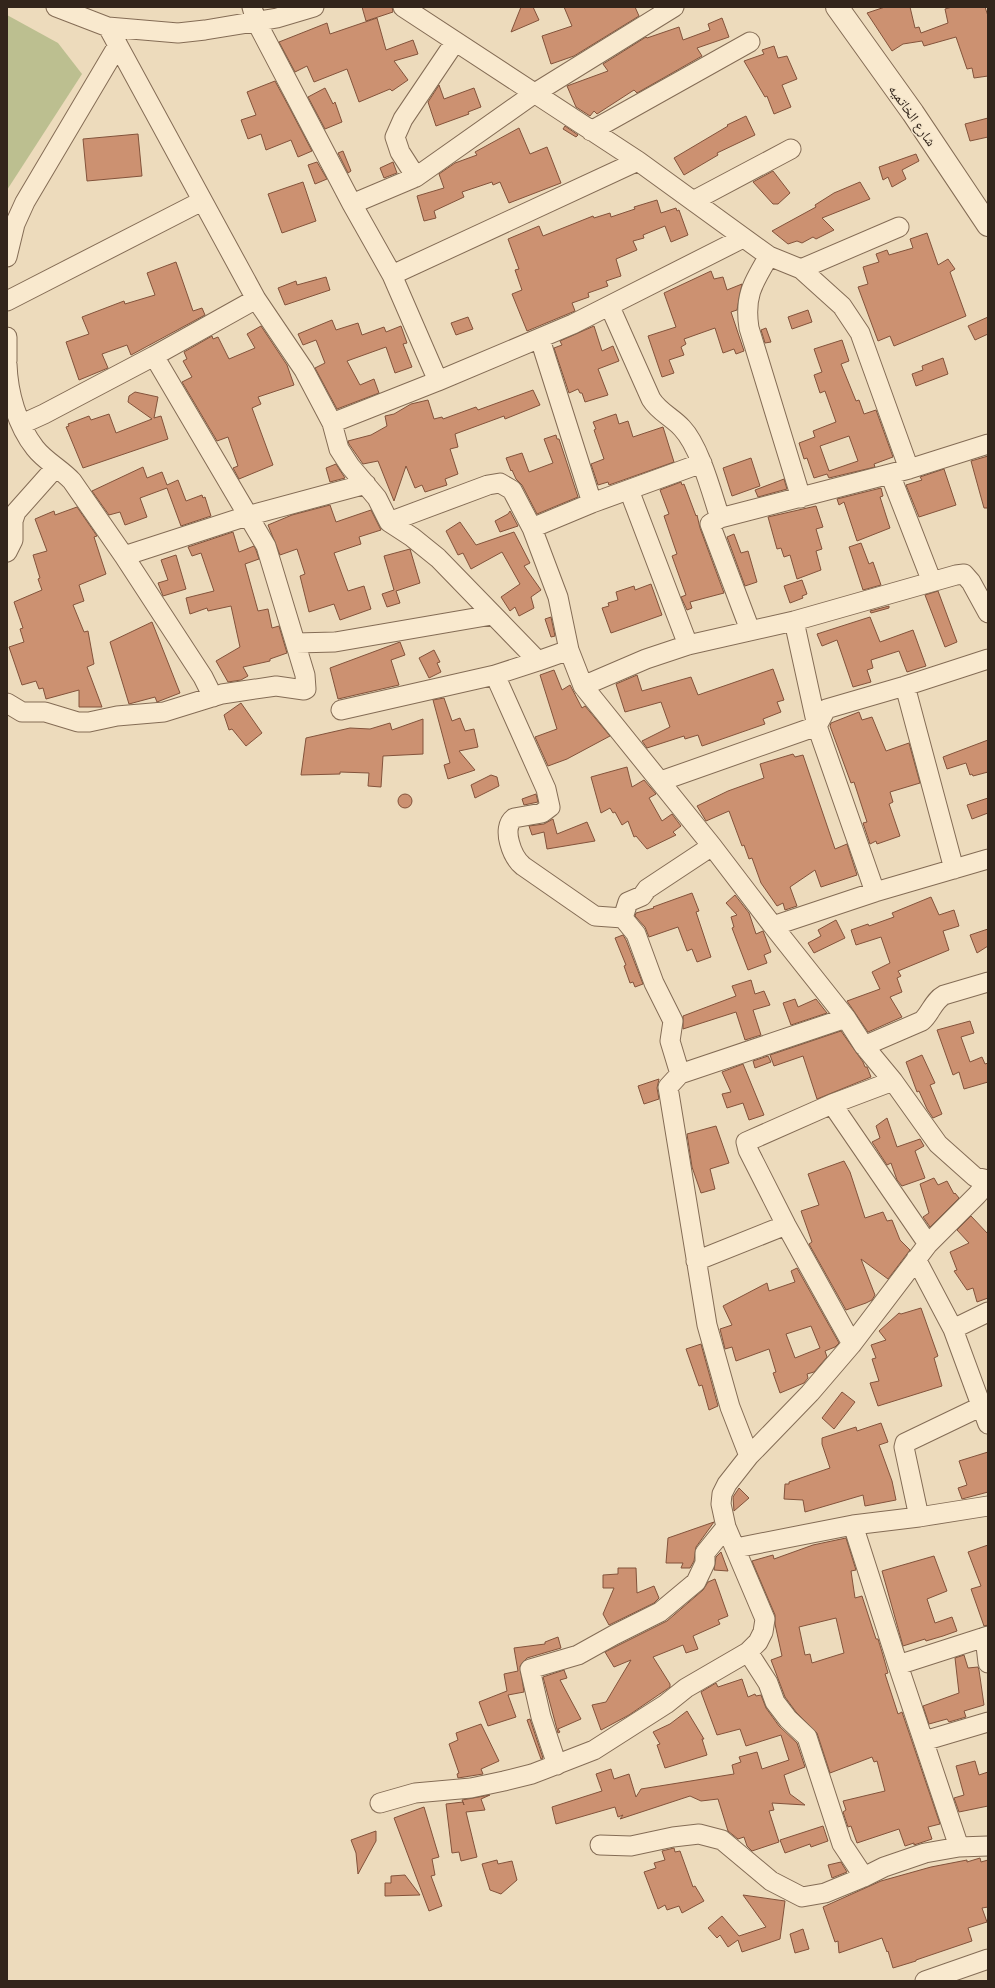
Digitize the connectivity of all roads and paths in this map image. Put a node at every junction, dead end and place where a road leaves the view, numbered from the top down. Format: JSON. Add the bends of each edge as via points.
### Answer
{"nodes":[{"id":1,"x":56,"y":7,"type":"edge"},
{"id":2,"x":314,"y":7,"type":"edge"},
{"id":3,"x":403,"y":7,"type":"edge"},
{"id":4,"x":674,"y":7,"type":"edge"},
{"id":5,"x":837,"y":7,"type":"edge"},
{"id":6,"x":254,"y":14,"type":"edge"},
{"id":7,"x":108,"y":27,"type":"junction"},
{"id":8,"x":455,"y":42,"type":"junction"},
{"id":9,"x":750,"y":42,"type":"dead end"},
{"id":10,"x":118,"y":45,"type":"junction"},
{"id":11,"x":535,"y":93,"type":"junction"},
{"id":12,"x":591,"y":130,"type":"junction"},
{"id":13,"x":791,"y":149,"type":"dead end"},
{"id":14,"x":638,"y":161,"type":"junction"},
{"id":15,"x":416,"y":177,"type":"junction"},
{"id":16,"x":202,"y":201,"type":"junction"},
{"id":17,"x":693,"y":201,"type":"junction"},
{"id":18,"x":352,"y":204,"type":"junction"},
{"id":19,"x":987,"y":221,"type":"edge"},
{"id":20,"x":899,"y":227,"type":"dead end"},
{"id":21,"x":743,"y":238,"type":"junction"},
{"id":22,"x":769,"y":256,"type":"junction"},
{"id":23,"x":7,"y":257,"type":"edge"},
{"id":24,"x":801,"y":269,"type":"junction"},
{"id":25,"x":392,"y":275,"type":"junction"},
{"id":26,"x":256,"y":299,"type":"junction"},
{"id":27,"x":7,"y":301,"type":"edge"},
{"id":28,"x":610,"y":307,"type":"junction"},
{"id":29,"x":7,"y":338,"type":"edge"},
{"id":30,"x":540,"y":339,"type":"junction"},
{"id":31,"x":154,"y":356,"type":"junction"},
{"id":32,"x":7,"y":361,"type":"edge"},
{"id":33,"x":7,"y":364,"type":"edge"},
{"id":34,"x":438,"y":381,"type":"junction"},
{"id":35,"x":332,"y":423,"type":"junction"},
{"id":36,"x":22,"y":424,"type":"junction"},
{"id":37,"x":988,"y":444,"type":"edge"},
{"id":38,"x":702,"y":463,"type":"junction"},
{"id":39,"x":56,"y":467,"type":"junction"},
{"id":40,"x":909,"y":469,"type":"junction"},
{"id":41,"x":890,"y":474,"type":"junction"},
{"id":42,"x":366,"y":484,"type":"junction"},
{"id":43,"x":629,"y":490,"type":"junction"},
{"id":44,"x":801,"y":498,"type":"junction"},
{"id":45,"x":592,"y":503,"type":"junction"},
{"id":46,"x":247,"y":516,"type":"junction"},
{"id":47,"x":720,"y":518,"type":"junction"},
{"id":48,"x":389,"y":522,"type":"junction"},
{"id":49,"x":532,"y":528,"type":"junction"},
{"id":50,"x":7,"y":552,"type":"edge"},
{"id":51,"x":124,"y":556,"type":"junction"},
{"id":52,"x":932,"y":582,"type":"junction"},
{"id":53,"x":988,"y":613,"type":"edge"},
{"id":54,"x":492,"y":615,"type":"junction"},
{"id":55,"x":794,"y":621,"type":"junction"},
{"id":56,"x":750,"y":630,"type":"junction"},
{"id":57,"x":296,"y":642,"type":"junction"},
{"id":58,"x":688,"y":645,"type":"junction"},
{"id":59,"x":569,"y":650,"type":"junction"},
{"id":60,"x":988,"y":659,"type":"edge"},
{"id":61,"x":538,"y":661,"type":"junction"},
{"id":62,"x":495,"y":675,"type":"junction"},
{"id":63,"x":583,"y":686,"type":"junction"},
{"id":64,"x":905,"y":686,"type":"junction"},
{"id":65,"x":213,"y":697,"type":"junction"},
{"id":66,"x":7,"y":702,"type":"edge"},
{"id":67,"x":341,"y":710,"type":"dead end"},
{"id":68,"x":817,"y":726,"type":"junction"},
{"id":69,"x":661,"y":781,"type":"junction"},
{"id":70,"x":712,"y":846,"type":"junction"},
{"id":71,"x":988,"y":859,"type":"edge"},
{"id":72,"x":954,"y":869,"type":"junction"},
{"id":73,"x":875,"y":892,"type":"junction"},
{"id":74,"x":623,"y":918,"type":"junction"},
{"id":75,"x":773,"y":926,"type":"junction"},
{"id":76,"x":988,"y":982,"type":"edge"},
{"id":77,"x":846,"y":1018,"type":"junction"},
{"id":78,"x":864,"y":1046,"type":"junction"},
{"id":79,"x":680,"y":1074,"type":"junction"},
{"id":80,"x":893,"y":1082,"type":"junction"},
{"id":81,"x":832,"y":1104,"type":"junction"},
{"id":82,"x":985,"y":1177,"type":"edge"},
{"id":83,"x":786,"y":1225,"type":"junction"},
{"id":84,"x":928,"y":1244,"type":"junction"},
{"id":85,"x":916,"y":1259,"type":"junction"},
{"id":86,"x":696,"y":1261,"type":"junction"},
{"id":87,"x":988,"y":1312,"type":"edge"},
{"id":88,"x":953,"y":1329,"type":"junction"},
{"id":89,"x":852,"y":1344,"type":"junction"},
{"id":90,"x":984,"y":1415,"type":"edge"},
{"id":91,"x":749,"y":1456,"type":"junction"},
{"id":92,"x":988,"y":1506,"type":"edge"},
{"id":93,"x":919,"y":1517,"type":"junction"},
{"id":94,"x":853,"y":1525,"type":"junction"},
{"id":95,"x":726,"y":1527,"type":"junction"},
{"id":96,"x":736,"y":1548,"type":"junction"},
{"id":97,"x":986,"y":1637,"type":"edge"},
{"id":98,"x":748,"y":1652,"type":"junction"},
{"id":99,"x":988,"y":1663,"type":"edge"},
{"id":100,"x":898,"y":1665,"type":"junction"},
{"id":101,"x":988,"y":1722,"type":"edge"},
{"id":102,"x":924,"y":1741,"type":"junction"},
{"id":103,"x":557,"y":1765,"type":"junction"},
{"id":104,"x":380,"y":1803,"type":"dead end"},
{"id":105,"x":600,"y":1845,"type":"dead end"},
{"id":106,"x":988,"y":1846,"type":"edge"},
{"id":107,"x":959,"y":1847,"type":"junction"},
{"id":108,"x":864,"y":1877,"type":"junction"},
{"id":109,"x":988,"y":1959,"type":"edge"},
{"id":110,"x":924,"y":1981,"type":"edge"}],
"edges":[{"from":1,"to":7,"type":"street"},
{"from":2,"to":6,"type":"street","via":[[277,18]]},
{"from":3,"to":8,"type":"street"},
{"from":4,"to":11,"type":"street"},
{"from":5,"to":19,"type":"street","name":"شارع الخاتميه"},
{"from":6,"to":7,"type":"street","via":[[205,30],[178,33]]},
{"from":6,"to":18,"type":"street"},
{"from":7,"to":10,"type":"street"},
{"from":8,"to":11,"type":"street"},
{"from":8,"to":15,"type":"street","via":[[403,119],[394,137]]},
{"from":9,"to":12,"type":"street"},
{"from":10,"to":16,"type":"street"},
{"from":10,"to":23,"type":"street","via":[[25,202],[15,224]]},
{"from":11,"to":12,"type":"street"},
{"from":11,"to":15,"type":"street"},
{"from":12,"to":14,"type":"street"},
{"from":13,"to":17,"type":"street"},
{"from":14,"to":17,"type":"street"},
{"from":14,"to":25,"type":"street"},
{"from":15,"to":18,"type":"street"},
{"from":16,"to":26,"type":"street"},
{"from":16,"to":27,"type":"street"},
{"from":17,"to":21,"type":"street"},
{"from":18,"to":25,"type":"street"},
{"from":20,"to":24,"type":"street"},
{"from":21,"to":22,"type":"street"},
{"from":21,"to":28,"type":"street"},
{"from":22,"to":24,"type":"street"},
{"from":22,"to":44,"type":"street","via":[[752,284],[748,297],[749,328]]},
{"from":24,"to":40,"type":"street","via":[[842,306],[860,333]]},
{"from":25,"to":34,"type":"street"},
{"from":26,"to":31,"type":"street"},
{"from":26,"to":35,"type":"street","via":[[304,370]]},
{"from":28,"to":30,"type":"street"},
{"from":28,"to":38,"type":"street","via":[[651,399],[657,409],[682,428]]},
{"from":29,"to":32,"type":"street"},
{"from":30,"to":34,"type":"street"},
{"from":30,"to":45,"type":"street"},
{"from":31,"to":36,"type":"street"},
{"from":31,"to":46,"type":"street"},
{"from":33,"to":36,"type":"street","via":[[11,397]]},
{"from":34,"to":35,"type":"street"},
{"from":35,"to":42,"type":"street","via":[[340,449],[350,466]]},
{"from":36,"to":39,"type":"street","via":[[35,448]]},
{"from":37,"to":40,"type":"street"},
{"from":38,"to":43,"type":"street"},
{"from":38,"to":47,"type":"street"},
{"from":39,"to":50,"type":"street","via":[[16,512],[13,521],[13,540]]},
{"from":39,"to":51,"type":"street","via":[[72,481]]},
{"from":40,"to":41,"type":"street"},
{"from":41,"to":44,"type":"street"},
{"from":41,"to":52,"type":"street"},
{"from":42,"to":46,"type":"street"},
{"from":42,"to":48,"type":"street"},
{"from":43,"to":45,"type":"street"},
{"from":43,"to":58,"type":"street"},
{"from":44,"to":47,"type":"street"},
{"from":45,"to":49,"type":"street"},
{"from":46,"to":51,"type":"street"},
{"from":46,"to":57,"type":"street","via":[[266,546]]},
{"from":47,"to":56,"type":"street","via":[[710,524]]},
{"from":48,"to":49,"type":"street","via":[[488,485],[500,483],[512,490]]},
{"from":48,"to":54,"type":"street","via":[[412,536],[438,558]]},
{"from":49,"to":59,"type":"street","via":[[558,597]]},
{"from":51,"to":65,"type":"street","via":[[203,677]]},
{"from":52,"to":53,"type":"street","via":[[964,574]]},
{"from":52,"to":55,"type":"street"},
{"from":54,"to":57,"type":"street","via":[[335,642]]},
{"from":54,"to":61,"type":"street"},
{"from":55,"to":56,"type":"street"},
{"from":55,"to":68,"type":"street"},
{"from":56,"to":58,"type":"street"},
{"from":57,"to":65,"type":"street","via":[[305,675],[305,690],[276,686]]},
{"from":58,"to":63,"type":"street","via":[[646,659]]},
{"from":59,"to":61,"type":"street"},
{"from":59,"to":63,"type":"street"},
{"from":60,"to":64,"type":"street"},
{"from":61,"to":62,"type":"street"},
{"from":62,"to":67,"type":"street"},
{"from":62,"to":74,"type":"street","via":[[546,789],[550,807],[542,814],[511,820],[508,832],[516,859],[588,913],[603,918]]},
{"from":63,"to":69,"type":"street"},
{"from":64,"to":68,"type":"street","via":[[826,708]]},
{"from":64,"to":72,"type":"street"},
{"from":65,"to":66,"type":"street","via":[[164,712],[117,716],[89,722],[78,722],[45,712],[22,712]]},
{"from":68,"to":69,"type":"street"},
{"from":68,"to":73,"type":"street"},
{"from":69,"to":70,"type":"street"},
{"from":70,"to":74,"type":"street","via":[[642,896],[628,902]]},
{"from":70,"to":75,"type":"street"},
{"from":71,"to":72,"type":"street"},
{"from":72,"to":73,"type":"street"},
{"from":73,"to":75,"type":"street"},
{"from":74,"to":79,"type":"street","via":[[636,934],[654,982],[673,1021],[670,1041]]},
{"from":75,"to":77,"type":"street"},
{"from":76,"to":78,"type":"street","via":[[944,995],[922,1021]]},
{"from":77,"to":78,"type":"street"},
{"from":77,"to":79,"type":"street"},
{"from":78,"to":80,"type":"street"},
{"from":79,"to":86,"type":"street","via":[[668,1087]]},
{"from":80,"to":81,"type":"street"},
{"from":80,"to":82,"type":"street","via":[[938,1144]]},
{"from":81,"to":83,"type":"street","via":[[746,1142]]},
{"from":81,"to":84,"type":"street"},
{"from":82,"to":84,"type":"street","via":[[977,1195]]},
{"from":83,"to":86,"type":"street"},
{"from":83,"to":89,"type":"street"},
{"from":84,"to":85,"type":"street"},
{"from":85,"to":88,"type":"street"},
{"from":85,"to":89,"type":"street"},
{"from":86,"to":91,"type":"street","via":[[714,1351],[730,1407]]},
{"from":87,"to":88,"type":"street"},
{"from":88,"to":90,"type":"street"},
{"from":89,"to":91,"type":"street"},
{"from":90,"to":93,"type":"street","via":[[906,1443],[904,1447]]},
{"from":91,"to":95,"type":"street","via":[[733,1475],[722,1494],[721,1504]]},
{"from":92,"to":93,"type":"street"},
{"from":93,"to":94,"type":"street"},
{"from":94,"to":96,"type":"street"},
{"from":94,"to":100,"type":"street"},
{"from":95,"to":96,"type":"street"},
{"from":95,"to":103,"type":"street","via":[[705,1553],[705,1563],[696,1582],[660,1612],[578,1655],[530,1670],[541,1717]]},
{"from":96,"to":98,"type":"street","via":[[765,1619],[760,1637]]},
{"from":97,"to":99,"type":"street"},
{"from":97,"to":100,"type":"street"},
{"from":98,"to":103,"type":"street","via":[[686,1688],[666,1704],[594,1750]]},
{"from":98,"to":108,"type":"street","via":[[768,1683],[775,1702],[807,1737],[842,1844]]},
{"from":100,"to":102,"type":"street"},
{"from":101,"to":102,"type":"street"},
{"from":102,"to":107,"type":"street"},
{"from":103,"to":104,"type":"street","via":[[504,1781],[471,1788],[415,1793]]},
{"from":105,"to":108,"type":"street","via":[[631,1846],[673,1836],[699,1834],[722,1840],[771,1880],[802,1897],[825,1893]]},
{"from":106,"to":107,"type":"street"},
{"from":107,"to":108,"type":"street","via":[[925,1853]]},
{"from":109,"to":110,"type":"street"}]}
